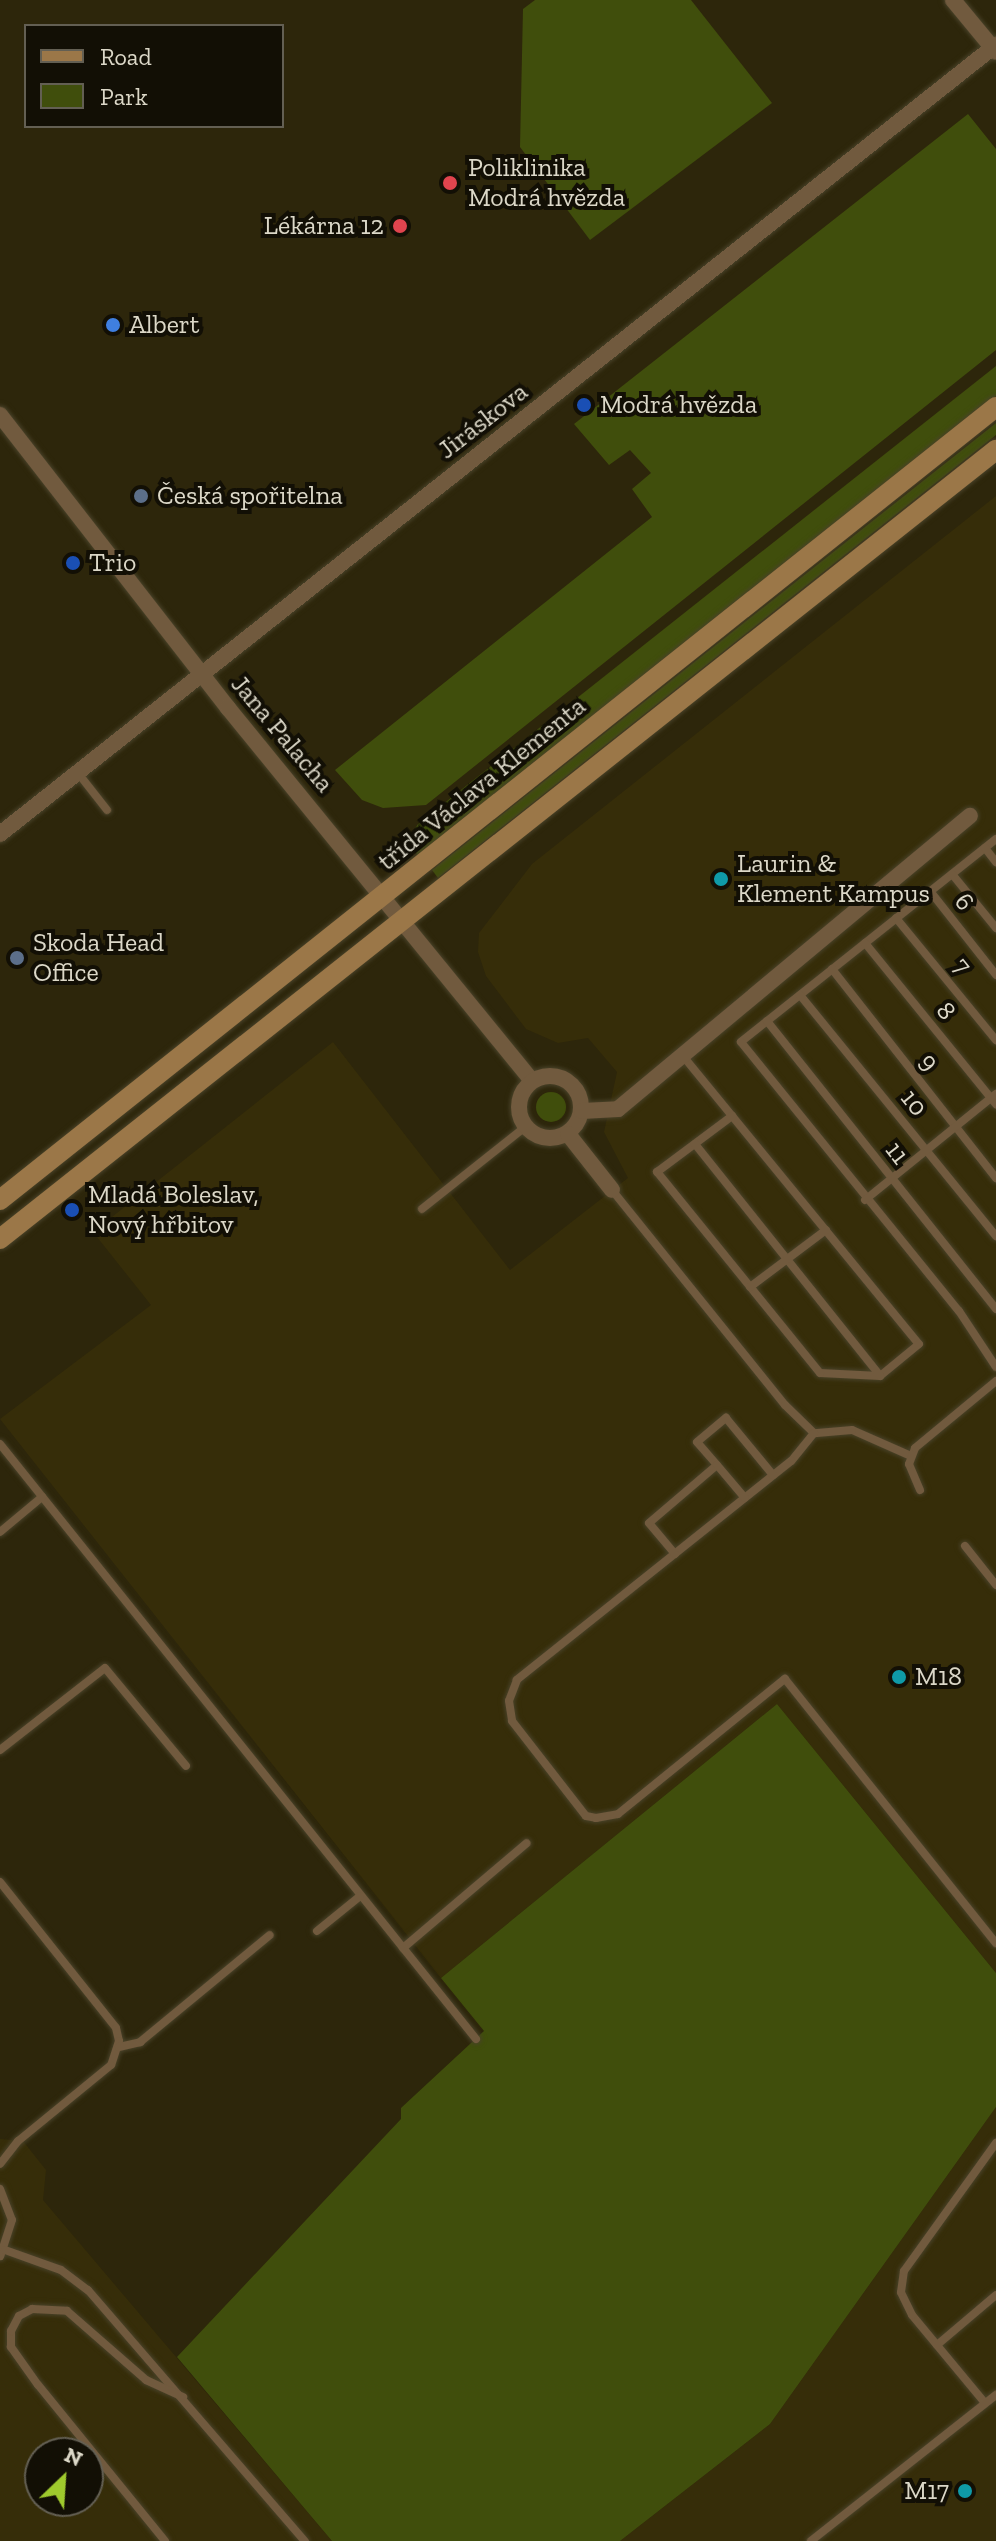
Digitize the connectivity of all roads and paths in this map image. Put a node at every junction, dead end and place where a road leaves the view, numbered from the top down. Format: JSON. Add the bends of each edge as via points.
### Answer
{"nodes":[{"id":1,"x":953,"y":0,"type":"edge"},
{"id":2,"x":995,"y":48,"type":"edge"},
{"id":3,"x":996,"y":407,"type":"edge"},
{"id":4,"x":0,"y":415,"type":"edge"},
{"id":5,"x":996,"y":450,"type":"edge"},
{"id":6,"x":201,"y":674,"type":"junction"},
{"id":7,"x":78,"y":772,"type":"junction"},
{"id":8,"x":107,"y":810,"type":"dead end"},
{"id":9,"x":970,"y":816,"type":"dead end"},
{"id":10,"x":0,"y":834,"type":"edge"},
{"id":11,"x":996,"y":839,"type":"edge"},
{"id":12,"x":985,"y":848,"type":"junction"},
{"id":13,"x":996,"y":862,"type":"edge"},
{"id":14,"x":952,"y":874,"type":"junction"},
{"id":15,"x":930,"y":891,"type":"junction"},
{"id":16,"x":384,"y":896,"type":"junction"},
{"id":17,"x":896,"y":918,"type":"junction"},
{"id":18,"x":404,"y":920,"type":"junction"},
{"id":19,"x":996,"y":928,"type":"edge"},
{"id":20,"x":865,"y":943,"type":"junction"},
{"id":21,"x":832,"y":969,"type":"junction"},
{"id":22,"x":996,"y":975,"type":"edge"},
{"id":23,"x":800,"y":995,"type":"junction"},
{"id":24,"x":767,"y":1021,"type":"junction"},
{"id":25,"x":996,"y":1040,"type":"edge"},
{"id":26,"x":683,"y":1056,"type":"junction"},
{"id":27,"x":532,"y":1081,"type":"junction"},
{"id":28,"x":994,"y":1098,"type":"edge"},
{"id":29,"x":582,"y":1111,"type":"junction"},
{"id":30,"x":732,"y":1116,"type":"junction"},
{"id":31,"x":525,"y":1127,"type":"junction"},
{"id":32,"x":955,"y":1127,"type":"junction"},
{"id":33,"x":568,"y":1134,"type":"junction"},
{"id":34,"x":695,"y":1144,"type":"junction"},
{"id":35,"x":927,"y":1150,"type":"junction"},
{"id":36,"x":996,"y":1178,"type":"edge"},
{"id":37,"x":891,"y":1179,"type":"junction"},
{"id":38,"x":612,"y":1190,"type":"joint"},
{"id":39,"x":0,"y":1200,"type":"edge"},
{"id":40,"x":865,"y":1200,"type":"junction"},
{"id":41,"x":422,"y":1209,"type":"dead end"},
{"id":42,"x":826,"y":1230,"type":"junction"},
{"id":43,"x":996,"y":1236,"type":"edge"},
{"id":44,"x":0,"y":1239,"type":"edge"},
{"id":45,"x":788,"y":1257,"type":"junction"},
{"id":46,"x":750,"y":1287,"type":"junction"},
{"id":47,"x":996,"y":1309,"type":"edge"},
{"id":48,"x":996,"y":1367,"type":"edge"},
{"id":49,"x":880,"y":1376,"type":"junction"},
{"id":50,"x":996,"y":1381,"type":"edge"},
{"id":51,"x":814,"y":1433,"type":"junction"},
{"id":52,"x":0,"y":1444,"type":"edge"},
{"id":53,"x":911,"y":1456,"type":"junction"},
{"id":54,"x":717,"y":1465,"type":"junction"},
{"id":55,"x":773,"y":1475,"type":"junction"},
{"id":56,"x":920,"y":1490,"type":"dead end"},
{"id":57,"x":42,"y":1497,"type":"junction"},
{"id":58,"x":745,"y":1498,"type":"junction"},
{"id":59,"x":0,"y":1532,"type":"edge"},
{"id":60,"x":965,"y":1546,"type":"dead end"},
{"id":61,"x":675,"y":1554,"type":"junction"},
{"id":62,"x":996,"y":1585,"type":"edge"},
{"id":63,"x":0,"y":1750,"type":"edge"},
{"id":64,"x":186,"y":1766,"type":"dead end"},
{"id":65,"x":527,"y":1843,"type":"dead end"},
{"id":66,"x":0,"y":1882,"type":"edge"},
{"id":67,"x":360,"y":1896,"type":"junction"},
{"id":68,"x":317,"y":1931,"type":"dead end"},
{"id":69,"x":270,"y":1935,"type":"dead end"},
{"id":70,"x":996,"y":1943,"type":"edge"},
{"id":71,"x":403,"y":1948,"type":"junction"},
{"id":72,"x":476,"y":2039,"type":"dead end"},
{"id":73,"x":119,"y":2047,"type":"junction"},
{"id":74,"x":996,"y":2143,"type":"edge"},
{"id":75,"x":0,"y":2164,"type":"edge"},
{"id":76,"x":0,"y":2189,"type":"edge"},
{"id":77,"x":2,"y":2253,"type":"edge"},
{"id":78,"x":996,"y":2295,"type":"edge"},
{"id":79,"x":937,"y":2345,"type":"junction"},
{"id":80,"x":996,"y":2395,"type":"edge"},
{"id":81,"x":183,"y":2397,"type":"junction"},
{"id":82,"x":985,"y":2403,"type":"junction"},
{"id":83,"x":165,"y":2541,"type":"edge"},
{"id":84,"x":305,"y":2541,"type":"edge"},
{"id":85,"x":811,"y":2541,"type":"edge"}],
"edges":[{"from":1,"to":2,"type":"street"},
{"from":2,"to":6,"type":"street","name":"Jiráskova"},
{"from":3,"to":16,"type":"street","name":"třída Václava Klementa"},
{"from":4,"to":6,"type":"street","name":"Jana Palacha"},
{"from":5,"to":18,"type":"street"},
{"from":6,"to":7,"type":"street","name":"Jiráskova"},
{"from":6,"to":16,"type":"street","name":"Jana Palacha"},
{"from":7,"to":8,"type":"lane"},
{"from":7,"to":10,"type":"street","name":"Jiráskova"},
{"from":9,"to":26,"type":"street"},
{"from":11,"to":12,"type":"lane"},
{"from":12,"to":13,"type":"lane"},
{"from":12,"to":14,"type":"lane"},
{"from":14,"to":15,"type":"lane"},
{"from":14,"to":19,"type":"lane"},
{"from":15,"to":17,"type":"lane"},
{"from":15,"to":22,"type":"lane","name":"6"},
{"from":16,"to":18,"type":"street","name":"Jana Palacha"},
{"from":16,"to":39,"type":"street","name":"třída Václava Klementa"},
{"from":17,"to":20,"type":"lane"},
{"from":17,"to":25,"type":"lane","name":"7"},
{"from":18,"to":27,"type":"street","name":"Jana Palacha"},
{"from":18,"to":44,"type":"street"},
{"from":20,"to":21,"type":"lane"},
{"from":20,"to":28,"type":"lane","name":"8"},
{"from":21,"to":23,"type":"lane"},
{"from":21,"to":32,"type":"lane","name":"9"},
{"from":23,"to":24,"type":"lane"},
{"from":23,"to":35,"type":"lane","name":"10"},
{"from":24,"to":37,"type":"lane","name":"11"},
{"from":24,"to":40,"type":"lane","via":[[741,1042]]},
{"from":26,"to":29,"type":"street","via":[[618,1109]]},
{"from":26,"to":30,"type":"lane"},
{"from":27,"to":29,"type":"street","via":[[551,1076],[570,1083]]},
{"from":27,"to":31,"type":"street","via":[[518,1106]]},
{"from":28,"to":32,"type":"lane"},
{"from":29,"to":33,"type":"street"},
{"from":30,"to":34,"type":"lane"},
{"from":30,"to":42,"type":"lane"},
{"from":31,"to":33,"type":"street","via":[[549,1139]]},
{"from":31,"to":41,"type":"lane"},
{"from":32,"to":35,"type":"lane"},
{"from":32,"to":36,"type":"lane","name":"9"},
{"from":33,"to":38,"type":"street"},
{"from":34,"to":45,"type":"lane"},
{"from":34,"to":46,"type":"lane","via":[[657,1172]]},
{"from":35,"to":37,"type":"lane"},
{"from":35,"to":43,"type":"lane","name":"10"},
{"from":37,"to":40,"type":"lane"},
{"from":37,"to":47,"type":"lane","name":"11"},
{"from":38,"to":51,"type":"lane","via":[[785,1405]]},
{"from":40,"to":48,"type":"lane","via":[[959,1311]]},
{"from":42,"to":45,"type":"lane"},
{"from":42,"to":49,"type":"lane","via":[[919,1344]]},
{"from":45,"to":46,"type":"lane"},
{"from":45,"to":49,"type":"lane"},
{"from":46,"to":49,"type":"lane","via":[[820,1373]]},
{"from":50,"to":53,"type":"lane"},
{"from":51,"to":53,"type":"lane","via":[[852,1430]]},
{"from":51,"to":55,"type":"lane"},
{"from":52,"to":57,"type":"lane"},
{"from":53,"to":56,"type":"lane"},
{"from":54,"to":55,"type":"lane","via":[[697,1442],[726,1418]]},
{"from":54,"to":58,"type":"lane"},
{"from":54,"to":61,"type":"lane","via":[[649,1523]]},
{"from":55,"to":58,"type":"lane"},
{"from":57,"to":59,"type":"lane"},
{"from":57,"to":67,"type":"lane"},
{"from":58,"to":61,"type":"lane"},
{"from":60,"to":62,"type":"lane"},
{"from":61,"to":70,"type":"lane","via":[[517,1680],[509,1701],[512,1721],[586,1816],[618,1814],[785,1679]]},
{"from":63,"to":64,"type":"lane","via":[[105,1668]]},
{"from":65,"to":71,"type":"lane"},
{"from":66,"to":73,"type":"lane","via":[[116,2028]]},
{"from":67,"to":68,"type":"lane"},
{"from":67,"to":71,"type":"lane"},
{"from":69,"to":73,"type":"lane","via":[[140,2042]]},
{"from":71,"to":72,"type":"lane"},
{"from":73,"to":75,"type":"lane","via":[[111,2065],[18,2141]]},
{"from":74,"to":79,"type":"lane","via":[[904,2271],[901,2292]]},
{"from":76,"to":77,"type":"lane","via":[[12,2220]]},
{"from":77,"to":81,"type":"lane","via":[[61,2270],[88,2290]]},
{"from":78,"to":79,"type":"lane"},
{"from":79,"to":82,"type":"lane"},
{"from":80,"to":82,"type":"lane"},
{"from":81,"to":83,"type":"lane","via":[[146,2380],[67,2311],[32,2309],[19,2316],[11,2331],[11,2347],[38,2385]]},
{"from":81,"to":84,"type":"lane"},
{"from":82,"to":85,"type":"lane"}]}
